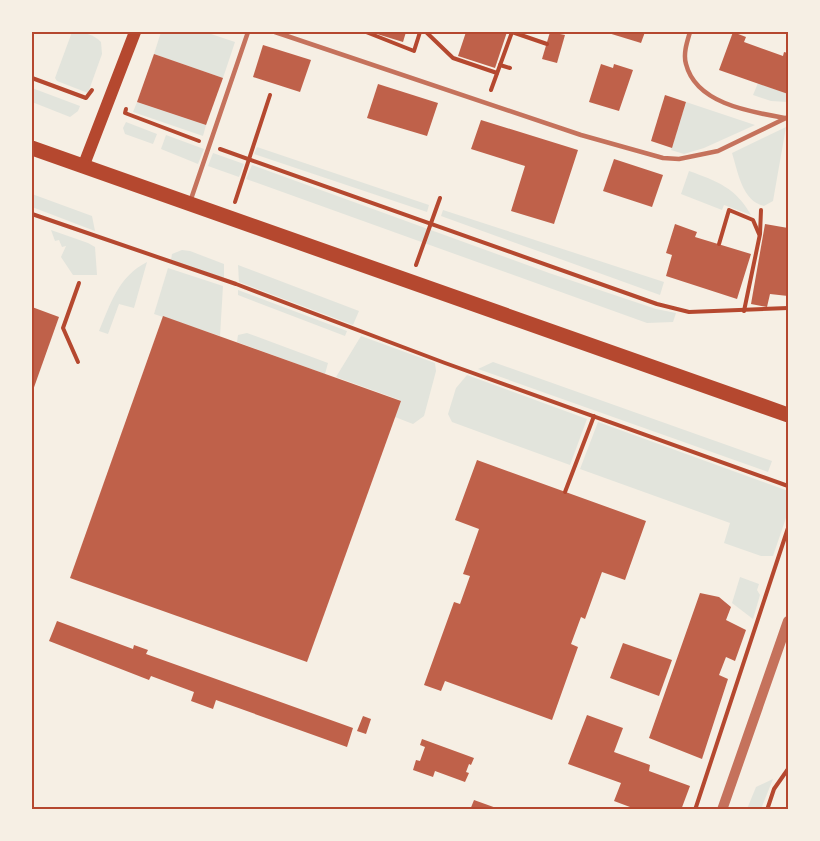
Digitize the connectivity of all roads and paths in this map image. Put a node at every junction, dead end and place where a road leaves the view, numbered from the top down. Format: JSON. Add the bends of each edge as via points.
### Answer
{"nodes":[{"id":1,"x":135,"y":32,"type":"edge"},
{"id":2,"x":248,"y":32,"type":"edge"},
{"id":3,"x":275,"y":32,"type":"edge"},
{"id":4,"x":366,"y":32,"type":"edge"},
{"id":5,"x":420,"y":32,"type":"edge"},
{"id":6,"x":426,"y":32,"type":"edge"},
{"id":7,"x":512,"y":32,"type":"edge"},
{"id":8,"x":690,"y":32,"type":"edge"},
{"id":9,"x":547,"y":44,"type":"dead end"},
{"id":10,"x":500,"y":65,"type":"junction"},
{"id":11,"x":510,"y":68,"type":"dead end"},
{"id":12,"x":497,"y":73,"type":"junction"},
{"id":13,"x":32,"y":78,"type":"edge"},
{"id":14,"x":270,"y":95,"type":"dead end"},
{"id":15,"x":86,"y":98,"type":"dead end"},
{"id":16,"x":487,"y":103,"type":"junction"},
{"id":17,"x":125,"y":113,"type":"dead end"},
{"id":18,"x":787,"y":118,"type":"edge"},
{"id":19,"x":210,"y":145,"type":"junction"},
{"id":20,"x":32,"y":148,"type":"edge"},
{"id":21,"x":249,"y":160,"type":"junction"},
{"id":22,"x":83,"y":167,"type":"junction"},
{"id":23,"x":440,"y":198,"type":"dead end"},
{"id":24,"x":190,"y":204,"type":"junction"},
{"id":25,"x":761,"y":210,"type":"dead end"},
{"id":26,"x":32,"y":214,"type":"edge"},
{"id":27,"x":230,"y":218,"type":"junction"},
{"id":28,"x":431,"y":224,"type":"junction"},
{"id":29,"x":760,"y":234,"type":"junction"},
{"id":30,"x":718,"y":244,"type":"dead end"},
{"id":31,"x":410,"y":282,"type":"junction"},
{"id":32,"x":79,"y":283,"type":"dead end"},
{"id":33,"x":789,"y":308,"type":"edge"},
{"id":34,"x":744,"y":310,"type":"junction"},
{"id":35,"x":78,"y":362,"type":"dead end"},
{"id":36,"x":789,"y":415,"type":"edge"},
{"id":37,"x":594,"y":416,"type":"junction"},
{"id":38,"x":789,"y":486,"type":"edge"},
{"id":39,"x":565,"y":492,"type":"dead end"},
{"id":40,"x":789,"y":528,"type":"edge"},
{"id":41,"x":789,"y":621,"type":"edge"},
{"id":42,"x":789,"y":769,"type":"edge"},
{"id":43,"x":695,"y":810,"type":"edge"},
{"id":44,"x":722,"y":810,"type":"edge"},
{"id":45,"x":767,"y":810,"type":"edge"}],
"edges":[{"from":1,"to":22,"type":"main road"},
{"from":2,"to":19,"type":"lane"},
{"from":3,"to":16,"type":"lane"},
{"from":4,"to":5,"type":"path","via":[[414,51]]},
{"from":6,"to":12,"type":"path","via":[[453,57]]},
{"from":7,"to":9,"type":"path"},
{"from":7,"to":10,"type":"path"},
{"from":8,"to":18,"type":"lane","via":[[685,62],[697,84],[738,108]]},
{"from":10,"to":11,"type":"path"},
{"from":10,"to":12,"type":"path"},
{"from":12,"to":16,"type":"path"},
{"from":13,"to":15,"type":"path"},
{"from":14,"to":21,"type":"path"},
{"from":16,"to":18,"type":"lane","via":[[651,156],[671,158],[718,151]]},
{"from":17,"to":19,"type":"path"},
{"from":19,"to":21,"type":"path"},
{"from":19,"to":24,"type":"lane"},
{"from":20,"to":22,"type":"main road"},
{"from":21,"to":27,"type":"path"},
{"from":21,"to":28,"type":"path"},
{"from":22,"to":24,"type":"main road"},
{"from":23,"to":28,"type":"path"},
{"from":24,"to":27,"type":"main road"},
{"from":25,"to":29,"type":"path"},
{"from":26,"to":37,"type":"path","via":[[236,284]]},
{"from":27,"to":31,"type":"main road"},
{"from":28,"to":31,"type":"path"},
{"from":28,"to":34,"type":"path","via":[[657,304],[689,312]]},
{"from":29,"to":30,"type":"path","via":[[753,220],[729,210]]},
{"from":29,"to":34,"type":"path"},
{"from":31,"to":36,"type":"main road"},
{"from":32,"to":35,"type":"path","via":[[63,328]]},
{"from":33,"to":34,"type":"path"},
{"from":37,"to":38,"type":"path"},
{"from":37,"to":39,"type":"path"},
{"from":40,"to":43,"type":"path"},
{"from":41,"to":44,"type":"street"},
{"from":42,"to":45,"type":"path","via":[[774,789]]}]}
